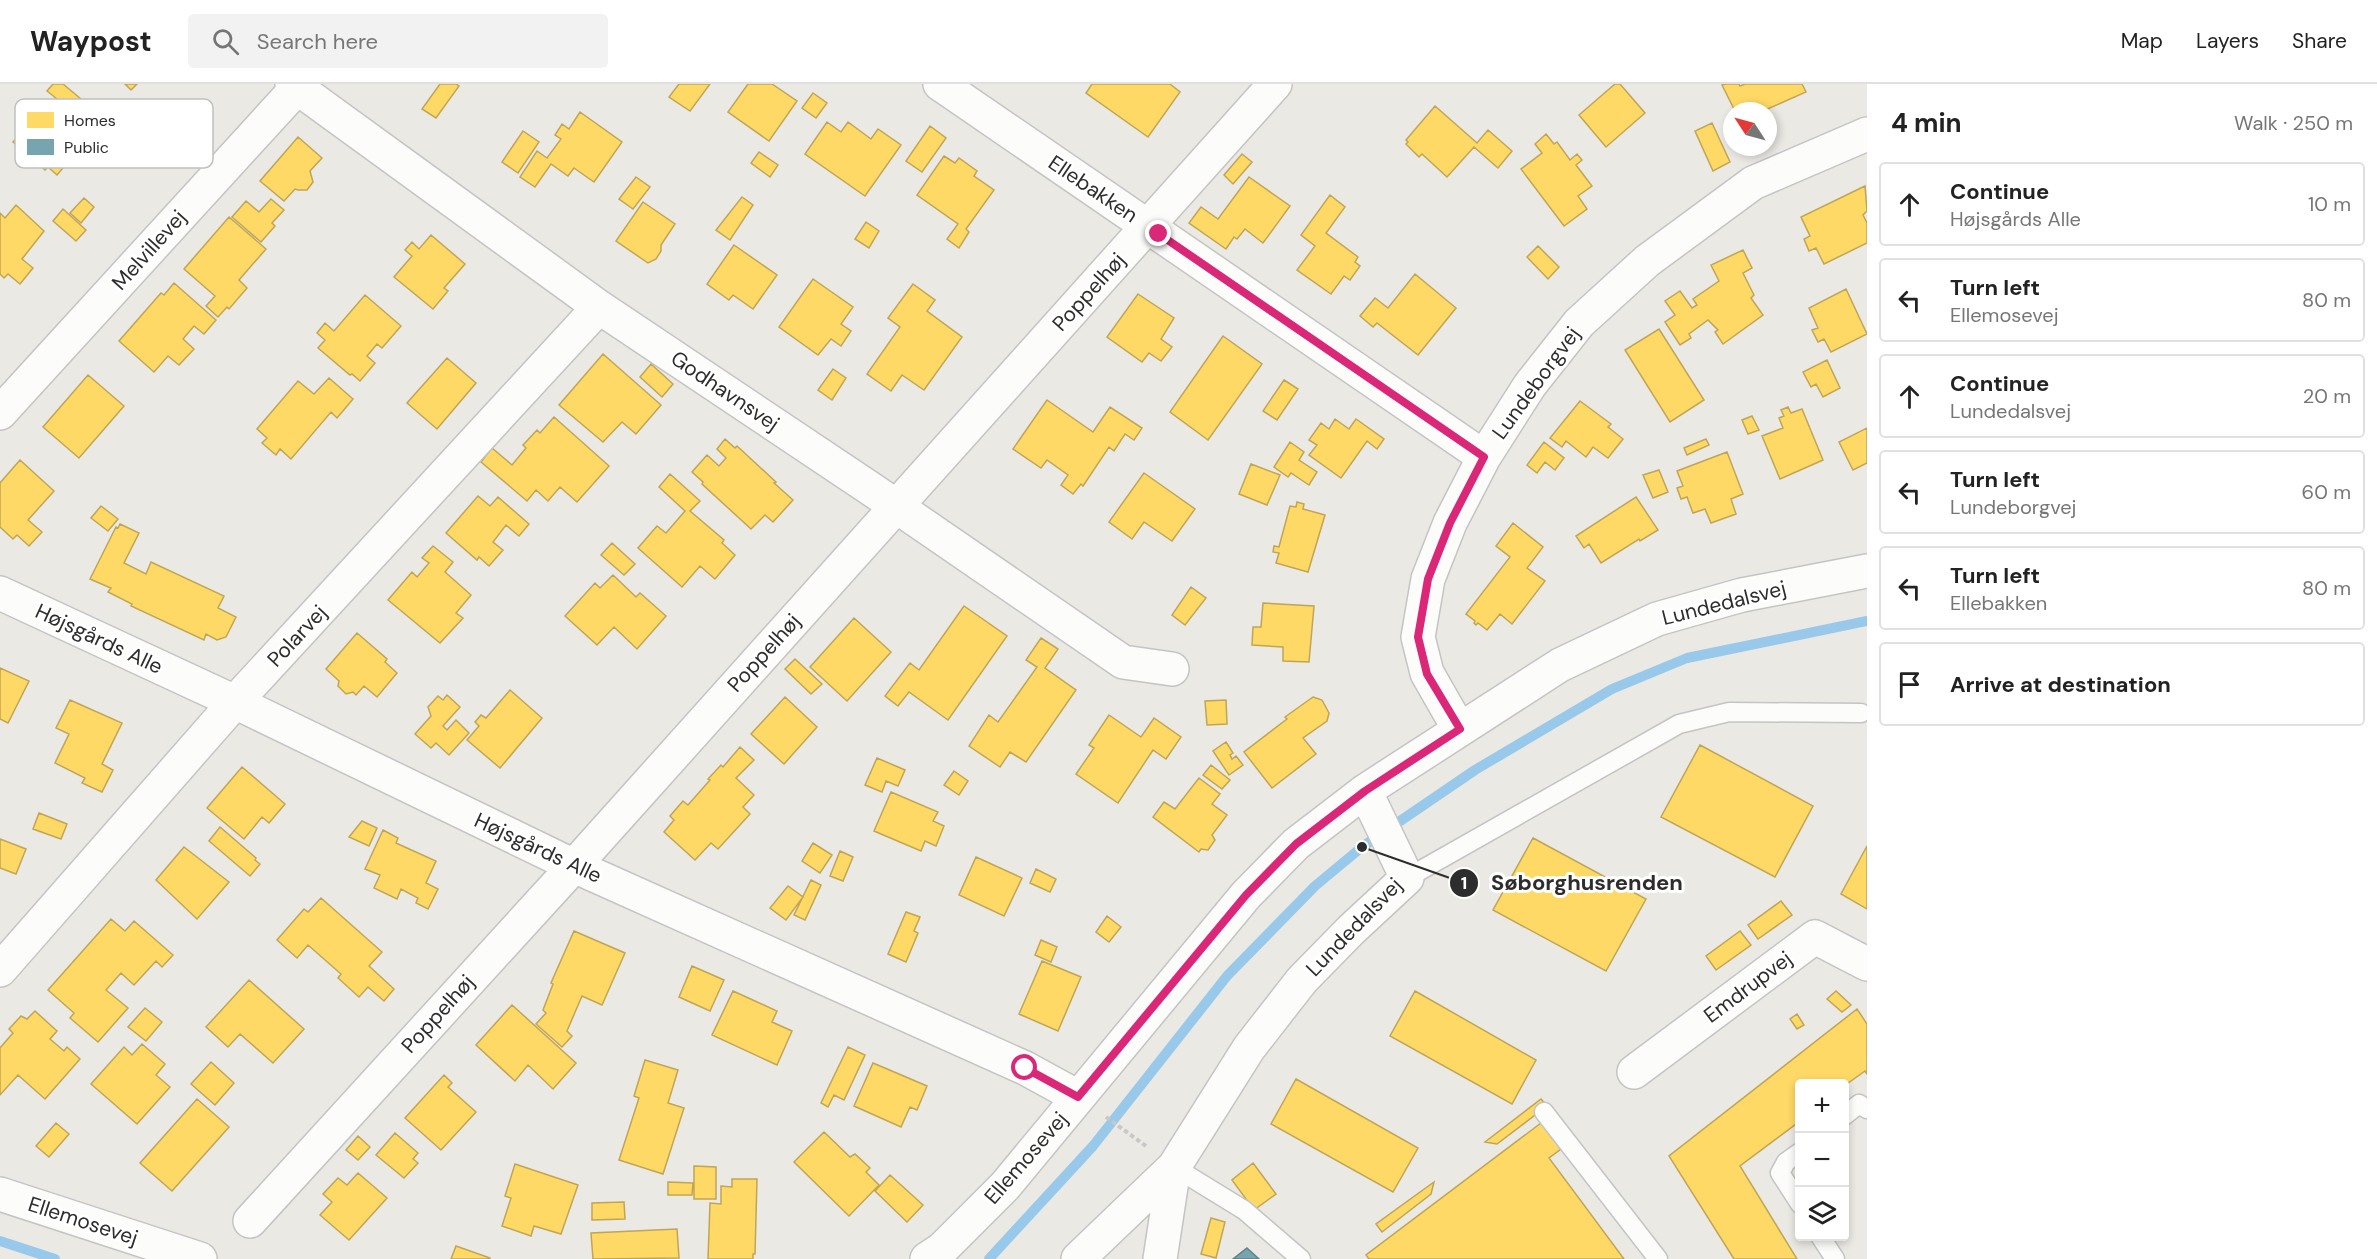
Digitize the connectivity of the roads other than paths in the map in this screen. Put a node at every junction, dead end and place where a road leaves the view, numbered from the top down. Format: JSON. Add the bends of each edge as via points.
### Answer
{"nodes":[{"id":1,"x":940,"y":84,"type":"edge"},
{"id":2,"x":1275,"y":84,"type":"edge"},
{"id":3,"x":295,"y":86,"type":"edge"},
{"id":4,"x":1867,"y":134,"type":"edge"},
{"id":5,"x":1148,"y":227,"type":"junction"},
{"id":6,"x":599,"y":307,"type":"junction"},
{"id":7,"x":0,"y":413,"type":"edge"},
{"id":8,"x":1484,"y":457,"type":"junction"},
{"id":9,"x":896,"y":506,"type":"junction"},
{"id":10,"x":1867,"y":571,"type":"edge"},
{"id":11,"x":0,"y":594,"type":"edge"},
{"id":12,"x":1172,"y":669,"type":"dead end"},
{"id":13,"x":235,"y":702,"type":"junction"},
{"id":14,"x":1861,"y":713,"type":"dead end"},
{"id":15,"x":1460,"y":729,"type":"junction"},
{"id":16,"x":1365,"y":791,"type":"junction"},
{"id":17,"x":574,"y":866,"type":"junction"},
{"id":18,"x":1407,"y":878,"type":"junction"},
{"id":19,"x":1867,"y":964,"type":"edge"},
{"id":20,"x":0,"y":970,"type":"edge"},
{"id":21,"x":1634,"y":1072,"type":"dead end"},
{"id":22,"x":1078,"y":1097,"type":"junction"},
{"id":23,"x":1867,"y":1109,"type":"edge"},
{"id":24,"x":1544,"y":1112,"type":"dead end"},
{"id":25,"x":1849,"y":1113,"type":"edge"},
{"id":26,"x":1795,"y":1156,"type":"edge"},
{"id":27,"x":1174,"y":1167,"type":"junction"},
{"id":28,"x":0,"y":1194,"type":"edge"},
{"id":29,"x":1795,"y":1196,"type":"edge"},
{"id":30,"x":250,"y":1221,"type":"dead end"},
{"id":31,"x":1823,"y":1241,"type":"edge"},
{"id":32,"x":200,"y":1259,"type":"edge"},
{"id":33,"x":927,"y":1259,"type":"edge"},
{"id":34,"x":1078,"y":1259,"type":"edge"},
{"id":35,"x":1160,"y":1259,"type":"edge"},
{"id":36,"x":1301,"y":1259,"type":"edge"},
{"id":37,"x":1658,"y":1259,"type":"edge"},
{"id":38,"x":1835,"y":1259,"type":"edge"}],
"edges":[{"from":1,"to":5,"type":"street","name":"Ellebakken"},
{"from":2,"to":5,"type":"street","name":"Poppelhøj"},
{"from":3,"to":6,"type":"street","name":"Godhavnsvej"},
{"from":3,"to":7,"type":"street","name":"Melvillevej"},
{"from":4,"to":8,"type":"street","name":"Lundeborgvej","via":[[1753,183],[1647,261],[1579,323],[1530,385]]},
{"from":5,"to":8,"type":"street","name":"Ellebakken"},
{"from":5,"to":9,"type":"street","name":"Poppelhøj"},
{"from":6,"to":9,"type":"street","name":"Godhavnsvej"},
{"from":6,"to":13,"type":"street","name":"Polarvej"},
{"from":8,"to":15,"type":"street","name":"Lundeborgvej","via":[[1450,523],[1428,579],[1418,637],[1427,674]]},
{"from":9,"to":12,"type":"street","name":"Godhavnsvej","via":[[1123,662]]},
{"from":9,"to":17,"type":"street","name":"Poppelhøj"},
{"from":10,"to":15,"type":"street","name":"Lundedalsvej","via":[[1742,595],[1657,619],[1560,664]]},
{"from":11,"to":13,"type":"street","name":"Højsgårds Alle"},
{"from":13,"to":17,"type":"street","name":"Højsgårds Alle"},
{"from":13,"to":20,"type":"street","name":"Polarvej"},
{"from":14,"to":18,"type":"lane","via":[[1729,712],[1679,724]]},
{"from":15,"to":16,"type":"street","name":"Lundedalsvej"},
{"from":16,"to":18,"type":"street","name":"Lundedalsvej"},
{"from":16,"to":22,"type":"street","name":"Ellemosevej","via":[[1296,844],[1246,895]]},
{"from":17,"to":22,"type":"street","name":"Højsgårds Alle","via":[[1025,1068]]},
{"from":17,"to":30,"type":"street","name":"Poppelhøj"},
{"from":18,"to":27,"type":"street","name":"Lundedalsvej","via":[[1302,980],[1249,1048]]},
{"from":19,"to":21,"type":"street","name":"Emdrupvej","via":[[1815,937]]},
{"from":22,"to":33,"type":"street","name":"Ellemosevej","via":[[1005,1186]]},
{"from":23,"to":25,"type":"lane","via":[[1859,1104]]},
{"from":24,"to":37,"type":"lane"},
{"from":26,"to":29,"type":"lane","via":[[1780,1173]]},
{"from":27,"to":34,"type":"street","name":"Lundedalsvej"},
{"from":27,"to":35,"type":"street"},
{"from":27,"to":36,"type":"lane","via":[[1244,1210]]},
{"from":28,"to":32,"type":"street","name":"Ellemosevej"},
{"from":31,"to":38,"type":"lane"}]}
